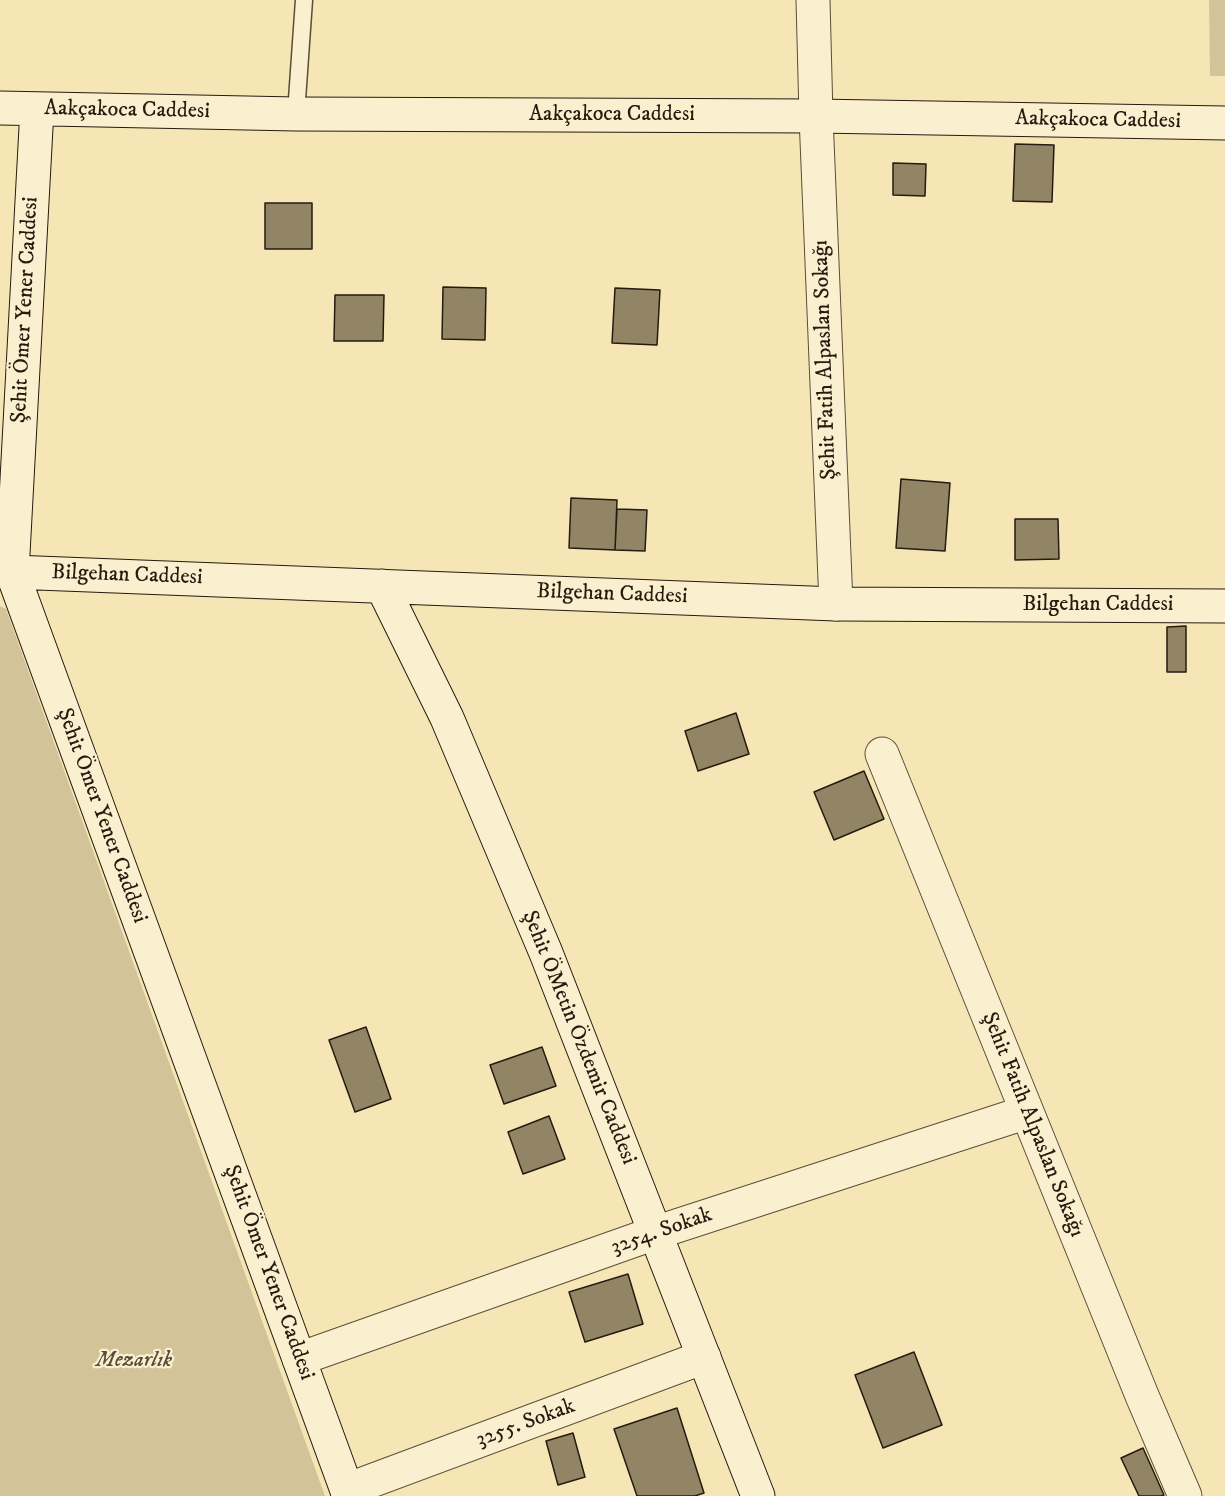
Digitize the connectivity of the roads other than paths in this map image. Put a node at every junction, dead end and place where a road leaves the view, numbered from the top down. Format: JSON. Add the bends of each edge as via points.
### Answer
{"nodes":[{"id":1,"x":303,"y":0,"type":"edge"},
{"id":2,"x":813,"y":0,"type":"edge"},
{"id":3,"x":0,"y":108,"type":"edge"},
{"id":4,"x":37,"y":109,"type":"junction"},
{"id":5,"x":296,"y":114,"type":"junction"},
{"id":6,"x":816,"y":116,"type":"junction"},
{"id":7,"x":1225,"y":123,"type":"edge"},
{"id":8,"x":6,"y":571,"type":"edge"},
{"id":9,"x":382,"y":586,"type":"junction"},
{"id":10,"x":836,"y":604,"type":"junction"},
{"id":11,"x":1225,"y":606,"type":"edge"},
{"id":12,"x":882,"y":754,"type":"dead end"},
{"id":13,"x":1027,"y":1112,"type":"junction"},
{"id":14,"x":655,"y":1233,"type":"junction"},
{"id":15,"x":704,"y":1357,"type":"junction"},
{"id":16,"x":299,"y":1359,"type":"junction"},
{"id":17,"x":348,"y":1493,"type":"edge"},
{"id":18,"x":758,"y":1496,"type":"edge"},
{"id":19,"x":1185,"y":1496,"type":"edge"}],
"edges":[{"from":1,"to":5,"type":"lane"},
{"from":2,"to":6,"type":"street","name":"Şehit Fatih Alpaslan Sokağı"},
{"from":3,"to":4,"type":"street","name":"Aakçakoca Caddesi"},
{"from":4,"to":5,"type":"street","name":"Aakçakoca Caddesi"},
{"from":4,"to":8,"type":"street","name":"Şehit Ömer Yener Caddesi"},
{"from":5,"to":6,"type":"street","name":"Aakçakoca Caddesi"},
{"from":6,"to":7,"type":"street","name":"Aakçakoca Caddesi"},
{"from":6,"to":10,"type":"street","name":"Şehit Fatih Alpaslan Sokağı"},
{"from":8,"to":9,"type":"street","name":"Bilgehan Caddesi"},
{"from":8,"to":16,"type":"street","name":"Şehit Ömer Yener Caddesi"},
{"from":9,"to":10,"type":"street","name":"Bilgehan Caddesi"},
{"from":9,"to":14,"type":"street","name":"Şehit ÖMetin Özdemir Caddesi","via":[[447,718],[546,953]]},
{"from":10,"to":11,"type":"street","name":"Bilgehan Caddesi"},
{"from":12,"to":13,"type":"street","name":"Şehit Fatih Alpaslan Sokağı"},
{"from":13,"to":14,"type":"street","name":"3254. Sokak"},
{"from":13,"to":19,"type":"street","name":"Şehit Fatih Alpaslan Sokağı"},
{"from":14,"to":15,"type":"street","name":"Şehit ÖMetin Özdemir Caddesi"},
{"from":14,"to":16,"type":"street","name":"3254. Sokak"},
{"from":15,"to":17,"type":"street","name":"3255. Sokak"},
{"from":15,"to":18,"type":"street","name":"Şehit ÖMetin Özdemir Caddesi"},
{"from":16,"to":17,"type":"street","name":"Şehit Ömer Yener Caddesi"}]}
